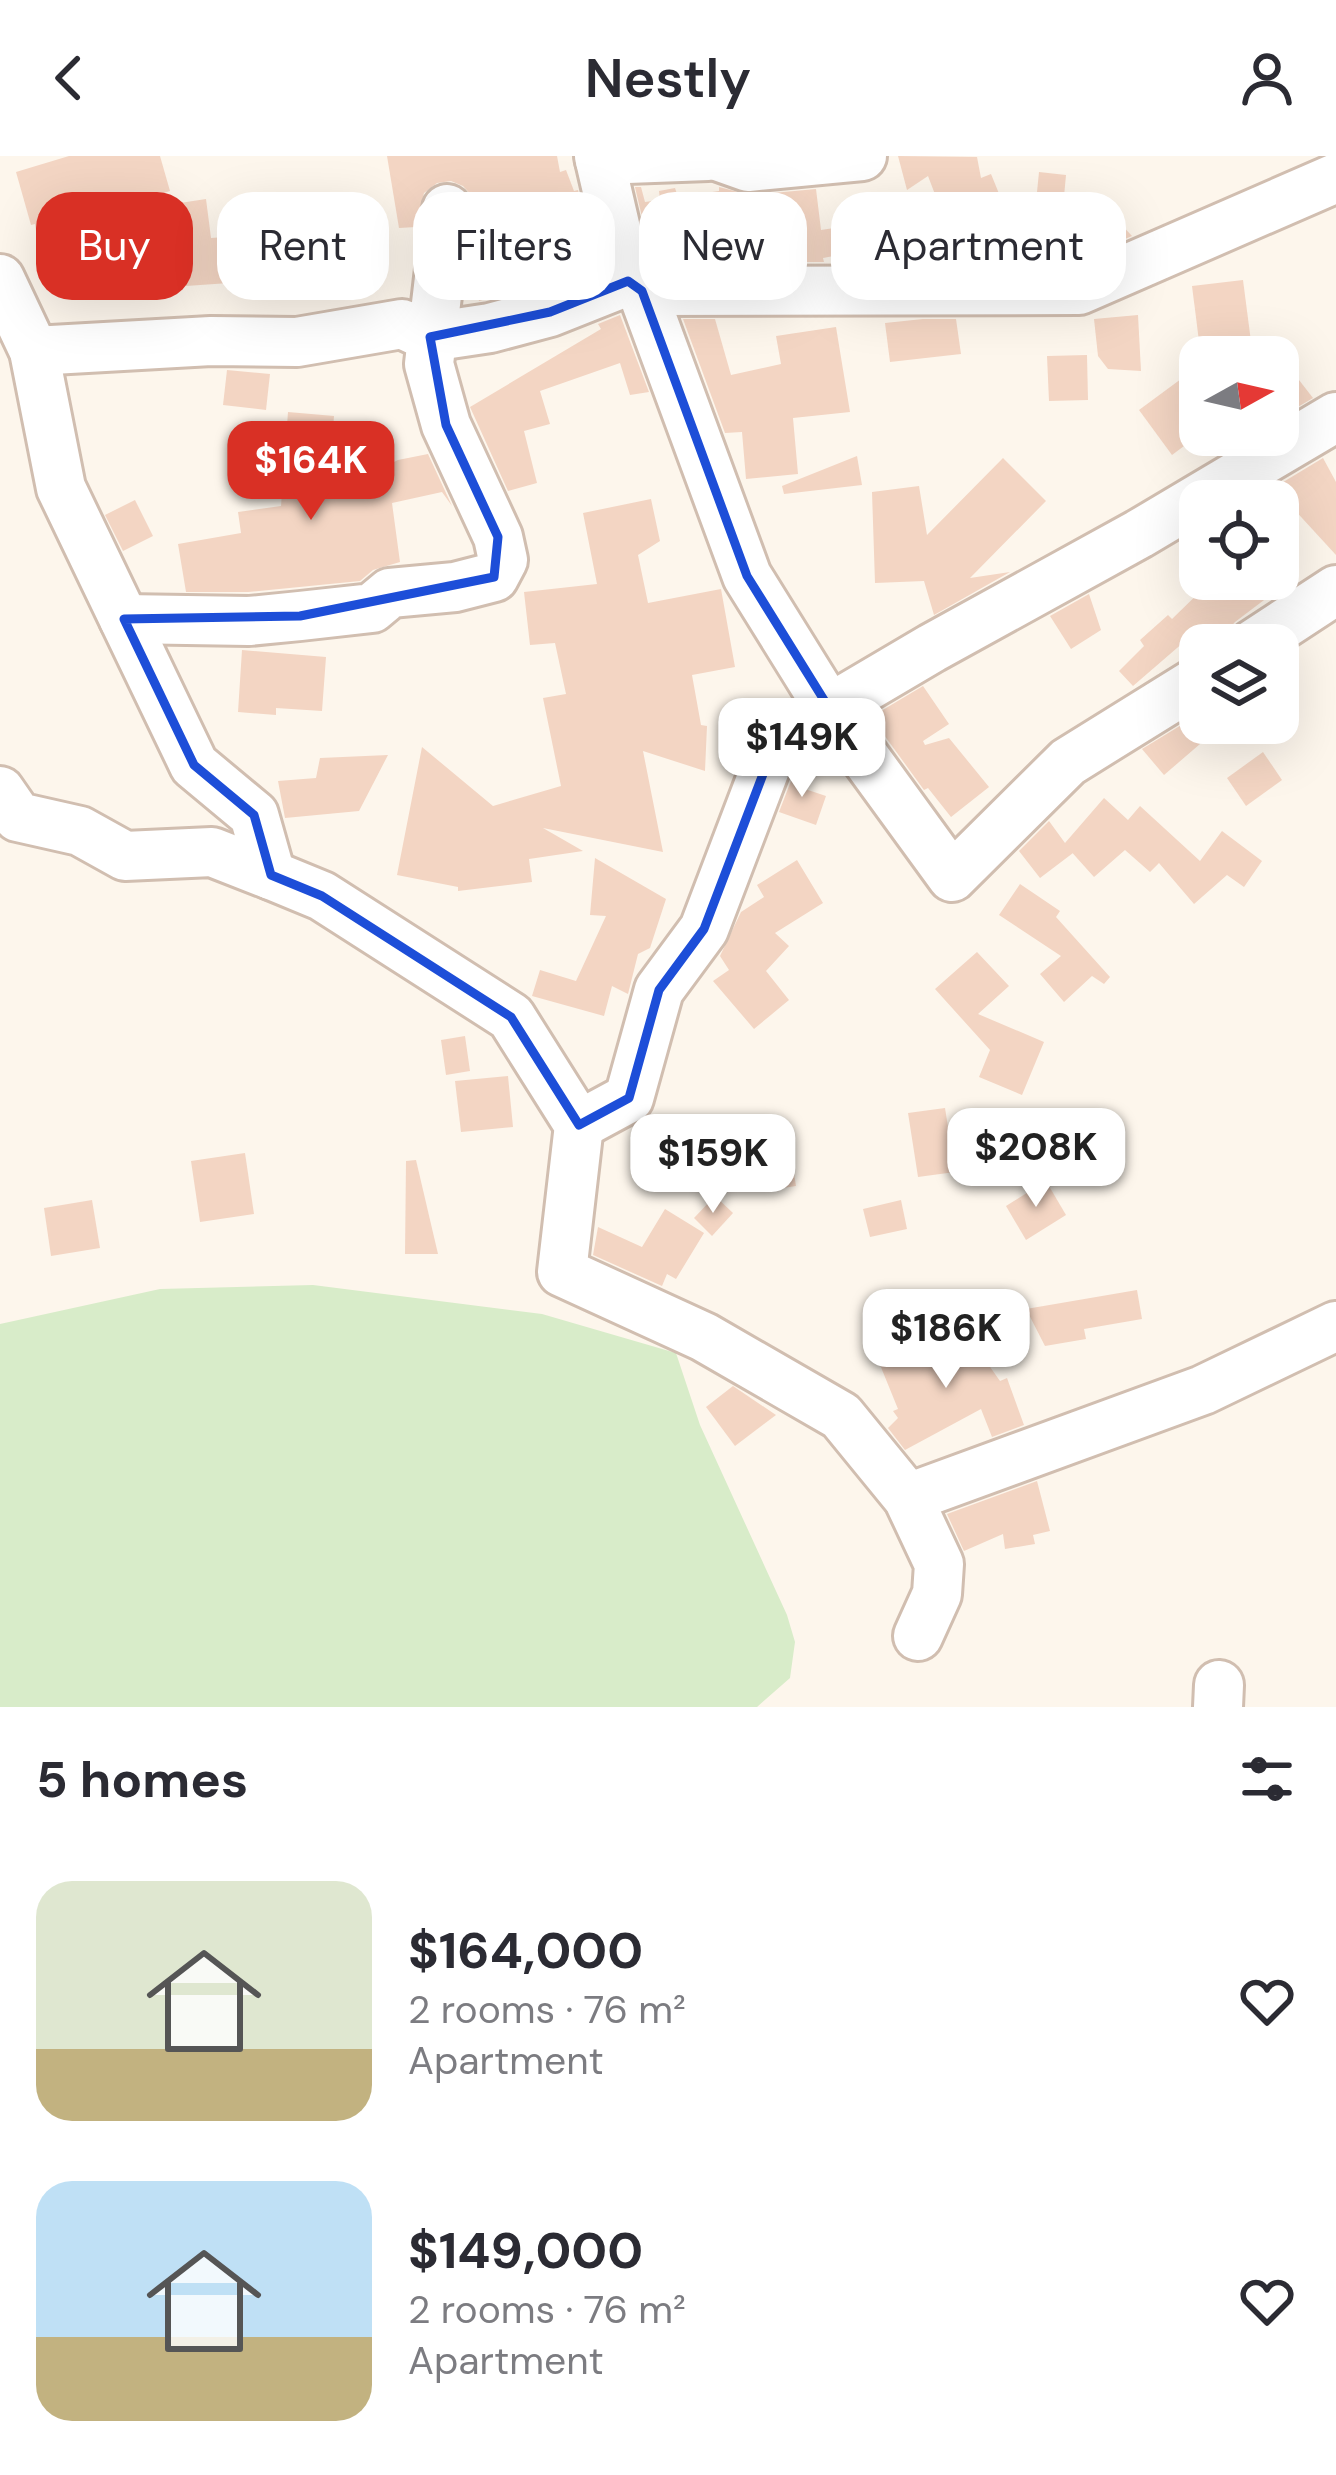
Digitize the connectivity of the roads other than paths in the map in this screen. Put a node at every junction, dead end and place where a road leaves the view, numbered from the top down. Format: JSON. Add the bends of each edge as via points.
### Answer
{"nodes":[{"id":1,"x":712,"y":156,"type":"edge"},
{"id":2,"x":862,"y":156,"type":"edge"},
{"id":3,"x":599,"y":158,"type":"edge"},
{"id":4,"x":1336,"y":178,"type":"edge"},
{"id":5,"x":0,"y":279,"type":"edge"},
{"id":6,"x":635,"y":286,"type":"junction"},
{"id":7,"x":436,"y":300,"type":"edge"},
{"id":8,"x":430,"y":337,"type":"junction"},
{"id":9,"x":34,"y":351,"type":"junction"},
{"id":10,"x":1336,"y":416,"type":"edge"},
{"id":11,"x":1336,"y":590,"type":"edge"},
{"id":12,"x":124,"y":620,"type":"junction"},
{"id":13,"x":1284,"y":624,"type":"edge"},
{"id":14,"x":1179,"y":693,"type":"edge"},
{"id":15,"x":829,"y":708,"type":"junction"},
{"id":16,"x":0,"y":791,"type":"edge"},
{"id":17,"x":271,"y":875,"type":"junction"},
{"id":18,"x":579,"y":1125,"type":"junction"},
{"id":19,"x":1336,"y":1326,"type":"edge"},
{"id":20,"x":908,"y":1498,"type":"junction"},
{"id":21,"x":919,"y":1636,"type":"dead end"}],
"edges":[{"from":1,"to":2,"type":"street","via":[[748,167]]},
{"from":1,"to":3,"type":"street"},
{"from":3,"to":6,"type":"street"},
{"from":4,"to":6,"type":"street","via":[[1079,290]]},
{"from":5,"to":9,"type":"street"},
{"from":6,"to":8,"type":"street"},
{"from":6,"to":15,"type":"street","via":[[747,576]]},
{"from":7,"to":8,"type":"street"},
{"from":8,"to":9,"type":"street","via":[[402,324],[297,342]]},
{"from":8,"to":12,"type":"street","via":[[446,425],[498,537],[503,560],[494,577],[390,593],[372,608],[248,621]]},
{"from":9,"to":12,"type":"street","via":[[62,488]]},
{"from":10,"to":15,"type":"street"},
{"from":11,"to":13,"type":"street"},
{"from":12,"to":17,"type":"street","via":[[194,765],[254,815]]},
{"from":14,"to":15,"type":"street","via":[[1068,762],[952,877]]},
{"from":15,"to":18,"type":"street","via":[[776,740],[704,929],[659,990],[629,1098]]},
{"from":16,"to":17,"type":"street","via":[[18,818],[80,831],[125,856],[212,852]]},
{"from":17,"to":18,"type":"street","via":[[322,896],[511,1017]]},
{"from":18,"to":20,"type":"street","via":[[562,1271],[704,1337],[841,1415]]},
{"from":19,"to":20,"type":"street","via":[[1202,1390]]},
{"from":20,"to":21,"type":"street","via":[[939,1564],[938,1594]]}]}
